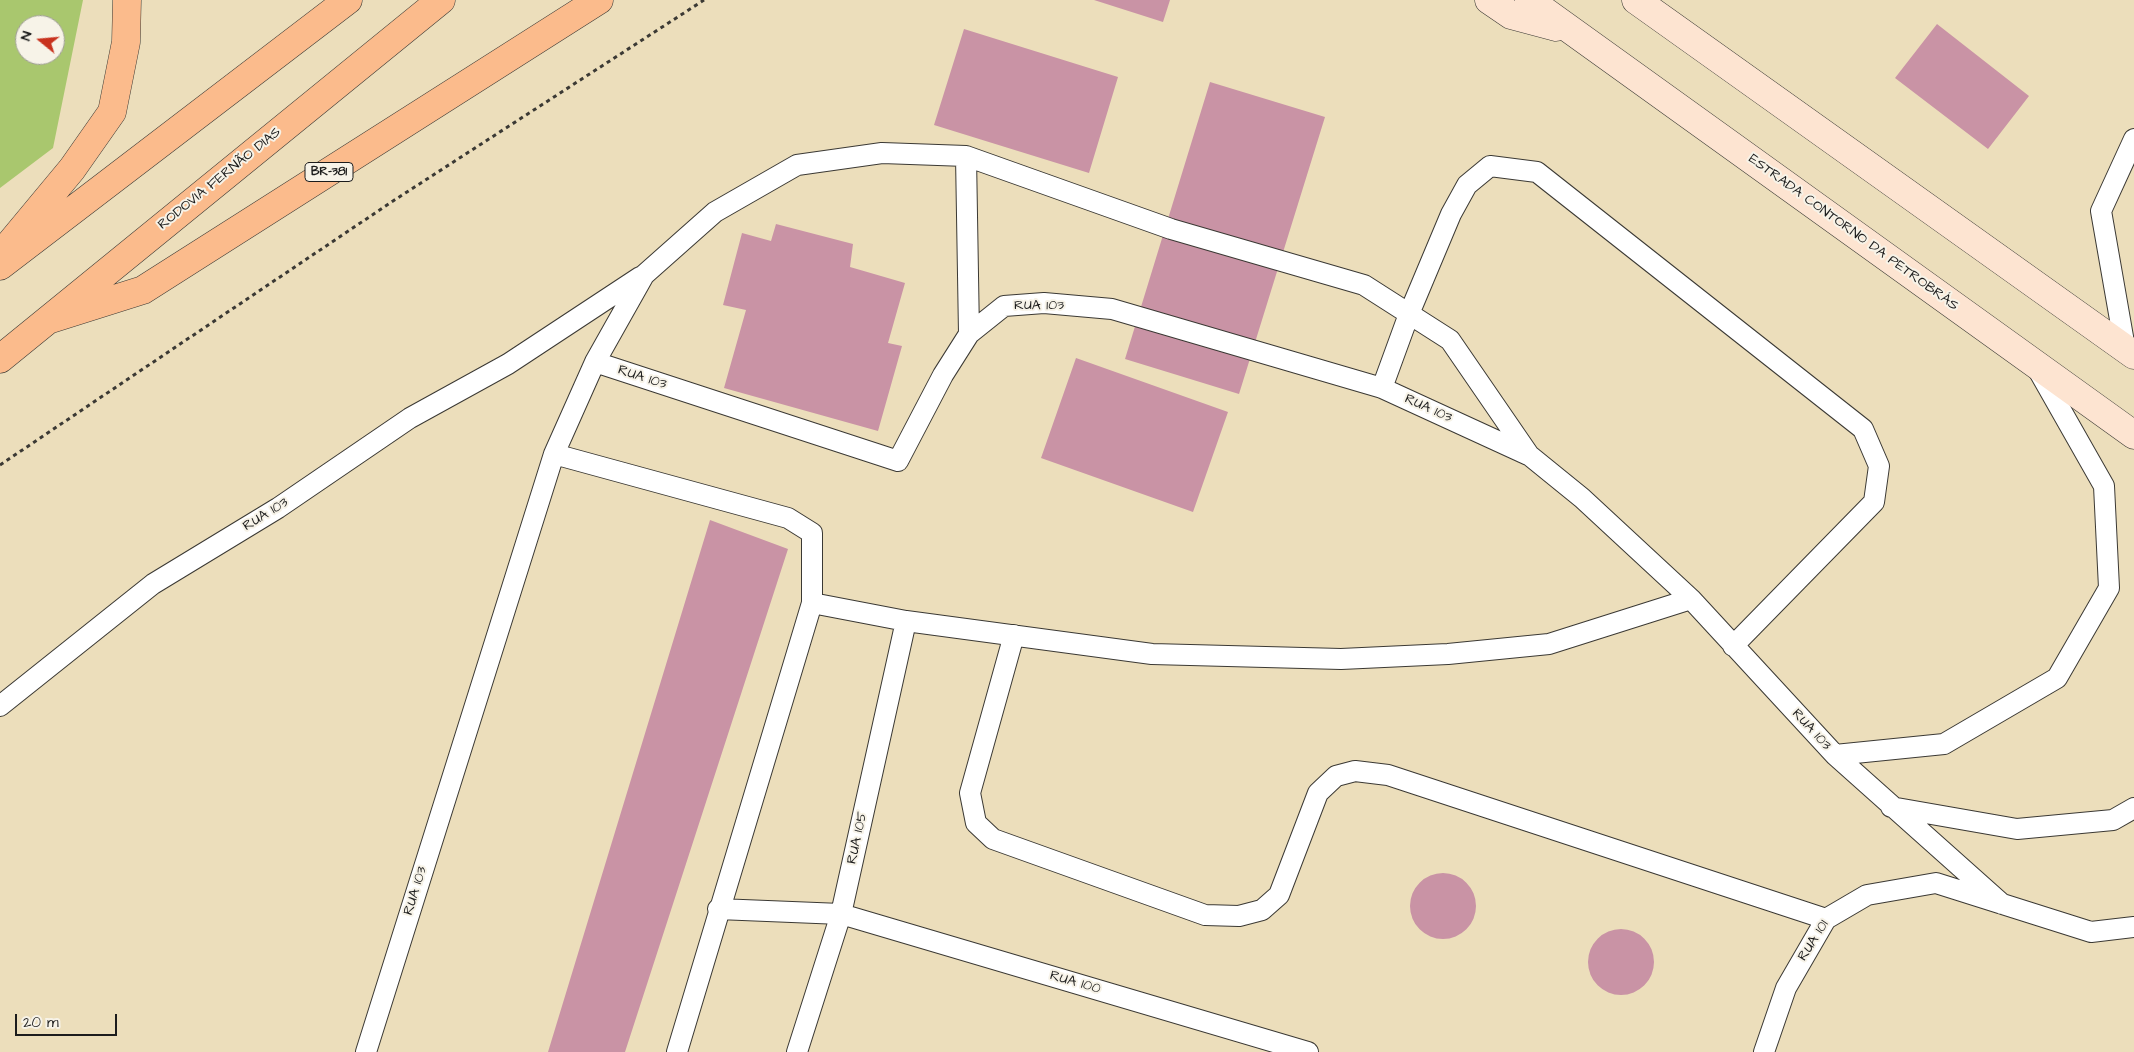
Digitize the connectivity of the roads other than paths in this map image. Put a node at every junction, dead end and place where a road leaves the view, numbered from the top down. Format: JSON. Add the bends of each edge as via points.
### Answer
{"nodes":[{"id":1,"x":127,"y":0,"type":"edge"},
{"id":2,"x":348,"y":0,"type":"edge"},
{"id":3,"x":441,"y":0,"type":"edge"},
{"id":4,"x":599,"y":0,"type":"edge"},
{"id":5,"x":1489,"y":0,"type":"edge"},
{"id":6,"x":1529,"y":0,"type":"edge"},
{"id":7,"x":1636,"y":0,"type":"edge"},
{"id":8,"x":1572,"y":31,"type":"junction"},
{"id":9,"x":2134,"y":138,"type":"edge"},
{"id":10,"x":966,"y":156,"type":"junction"},
{"id":11,"x":0,"y":256,"type":"edge"},
{"id":12,"x":0,"y":266,"type":"edge"},
{"id":13,"x":644,"y":275,"type":"junction"},
{"id":14,"x":1409,"y":314,"type":"junction"},
{"id":15,"x":48,"y":320,"type":"junction"},
{"id":16,"x":969,"y":334,"type":"junction"},
{"id":17,"x":2129,"y":351,"type":"edge"},
{"id":18,"x":0,"y":359,"type":"edge"},
{"id":19,"x":594,"y":362,"type":"junction"},
{"id":20,"x":2033,"y":362,"type":"junction"},
{"id":21,"x":1382,"y":388,"type":"junction"},
{"id":22,"x":2134,"y":435,"type":"edge"},
{"id":23,"x":554,"y":454,"type":"junction"},
{"id":24,"x":1529,"y":455,"type":"junction"},
{"id":25,"x":1691,"y":599,"type":"junction"},
{"id":26,"x":812,"y":604,"type":"junction"},
{"id":27,"x":906,"y":621,"type":"junction"},
{"id":28,"x":1014,"y":635,"type":"junction"},
{"id":29,"x":1733,"y":646,"type":"junction"},
{"id":30,"x":0,"y":706,"type":"edge"},
{"id":31,"x":1835,"y":755,"type":"junction"},
{"id":32,"x":1891,"y":807,"type":"junction"},
{"id":33,"x":2134,"y":808,"type":"edge"},
{"id":34,"x":2002,"y":904,"type":"junction"},
{"id":35,"x":718,"y":909,"type":"junction"},
{"id":36,"x":841,"y":914,"type":"junction"},
{"id":37,"x":1826,"y":919,"type":"junction"},
{"id":38,"x":2134,"y":927,"type":"edge"},
{"id":39,"x":366,"y":1052,"type":"edge"},
{"id":40,"x":677,"y":1052,"type":"edge"},
{"id":41,"x":797,"y":1052,"type":"edge"},
{"id":42,"x":1308,"y":1052,"type":"edge"},
{"id":43,"x":1764,"y":1052,"type":"edge"}],
"edges":[{"from":1,"to":11,"type":"highway","via":[[126,42],[112,112],[72,169]]},
{"from":2,"to":12,"type":"highway"},
{"from":3,"to":15,"type":"highway","name":"RODOVIA FERNÃO DIAS","number":"BR-381"},
{"from":4,"to":15,"type":"highway","number":"BR-381","via":[[143,290]]},
{"from":5,"to":8,"type":"main road","via":[[1511,15]]},
{"from":6,"to":8,"type":"main road","name":"ESTRADA CONTORNO DA PETROBRÁS"},
{"from":7,"to":17,"type":"main road"},
{"from":8,"to":20,"type":"main road","name":"ESTRADA CONTORNO DA PETROBRÁS"},
{"from":9,"to":17,"type":"lane","via":[[2101,211]]},
{"from":10,"to":13,"type":"lane","name":"RUA 103","via":[[882,153],[797,165],[715,212]]},
{"from":10,"to":14,"type":"lane","name":"RUA 103","via":[[1170,229],[1364,285]]},
{"from":10,"to":16,"type":"lane"},
{"from":13,"to":19,"type":"lane","name":"RUA 103"},
{"from":13,"to":30,"type":"lane","name":"RUA 103","via":[[508,364],[410,418],[278,508],[153,584]]},
{"from":14,"to":21,"type":"lane"},
{"from":14,"to":24,"type":"lane","name":"RUA 103","via":[[1450,340]]},
{"from":14,"to":29,"type":"lane","via":[[1451,214],[1467,185],[1490,166],[1537,172],[1863,429],[1879,466],[1874,502]]},
{"from":15,"to":18,"type":"highway","name":"RODOVIA FERNÃO DIAS","number":"BR-381"},
{"from":16,"to":19,"type":"lane","name":"RUA 103","via":[[943,374],[898,461]]},
{"from":16,"to":21,"type":"lane","name":"RUA 103","via":[[1004,306],[1044,303],[1112,309]]},
{"from":19,"to":23,"type":"lane","name":"RUA 103"},
{"from":20,"to":22,"type":"main road","name":"ESTRADA CONTORNO DA PETROBRÁS"},
{"from":20,"to":31,"type":"lane","via":[[2104,486],[2109,588],[2057,678],[1944,744]]},
{"from":21,"to":24,"type":"lane","name":"RUA 103"},
{"from":23,"to":26,"type":"lane","via":[[788,518],[812,533]]},
{"from":23,"to":39,"type":"lane","name":"RUA 103"},
{"from":24,"to":25,"type":"lane","name":"RUA 103","via":[[1582,498]]},
{"from":25,"to":28,"type":"lane","via":[[1549,644],[1448,654],[1341,659],[1152,654]]},
{"from":25,"to":29,"type":"lane","name":"RUA 103"},
{"from":26,"to":27,"type":"lane"},
{"from":26,"to":35,"type":"lane"},
{"from":27,"to":28,"type":"lane"},
{"from":27,"to":36,"type":"lane","name":"RUA 105"},
{"from":28,"to":37,"type":"lane","via":[[970,793],[976,823],[993,840],[1205,915],[1239,916],[1262,910],[1279,896],[1318,792],[1336,776],[1355,771],[1388,775]]},
{"from":29,"to":31,"type":"lane","name":"RUA 103"},
{"from":31,"to":32,"type":"lane","name":"RUA 103"},
{"from":32,"to":33,"type":"lane","via":[[2017,829],[2113,820]]},
{"from":32,"to":34,"type":"lane","name":"RUA 103"},
{"from":34,"to":37,"type":"lane","name":"RUA 101","via":[[1936,883],[1867,895]]},
{"from":34,"to":38,"type":"lane","name":"RUA 103","via":[[2091,932]]},
{"from":35,"to":36,"type":"lane","name":"RUA 100"},
{"from":35,"to":40,"type":"lane"},
{"from":36,"to":41,"type":"lane","name":"RUA 105"},
{"from":36,"to":42,"type":"lane","name":"RUA 100"},
{"from":37,"to":43,"type":"lane","name":"RUA 101","via":[[1786,988]]}]}
